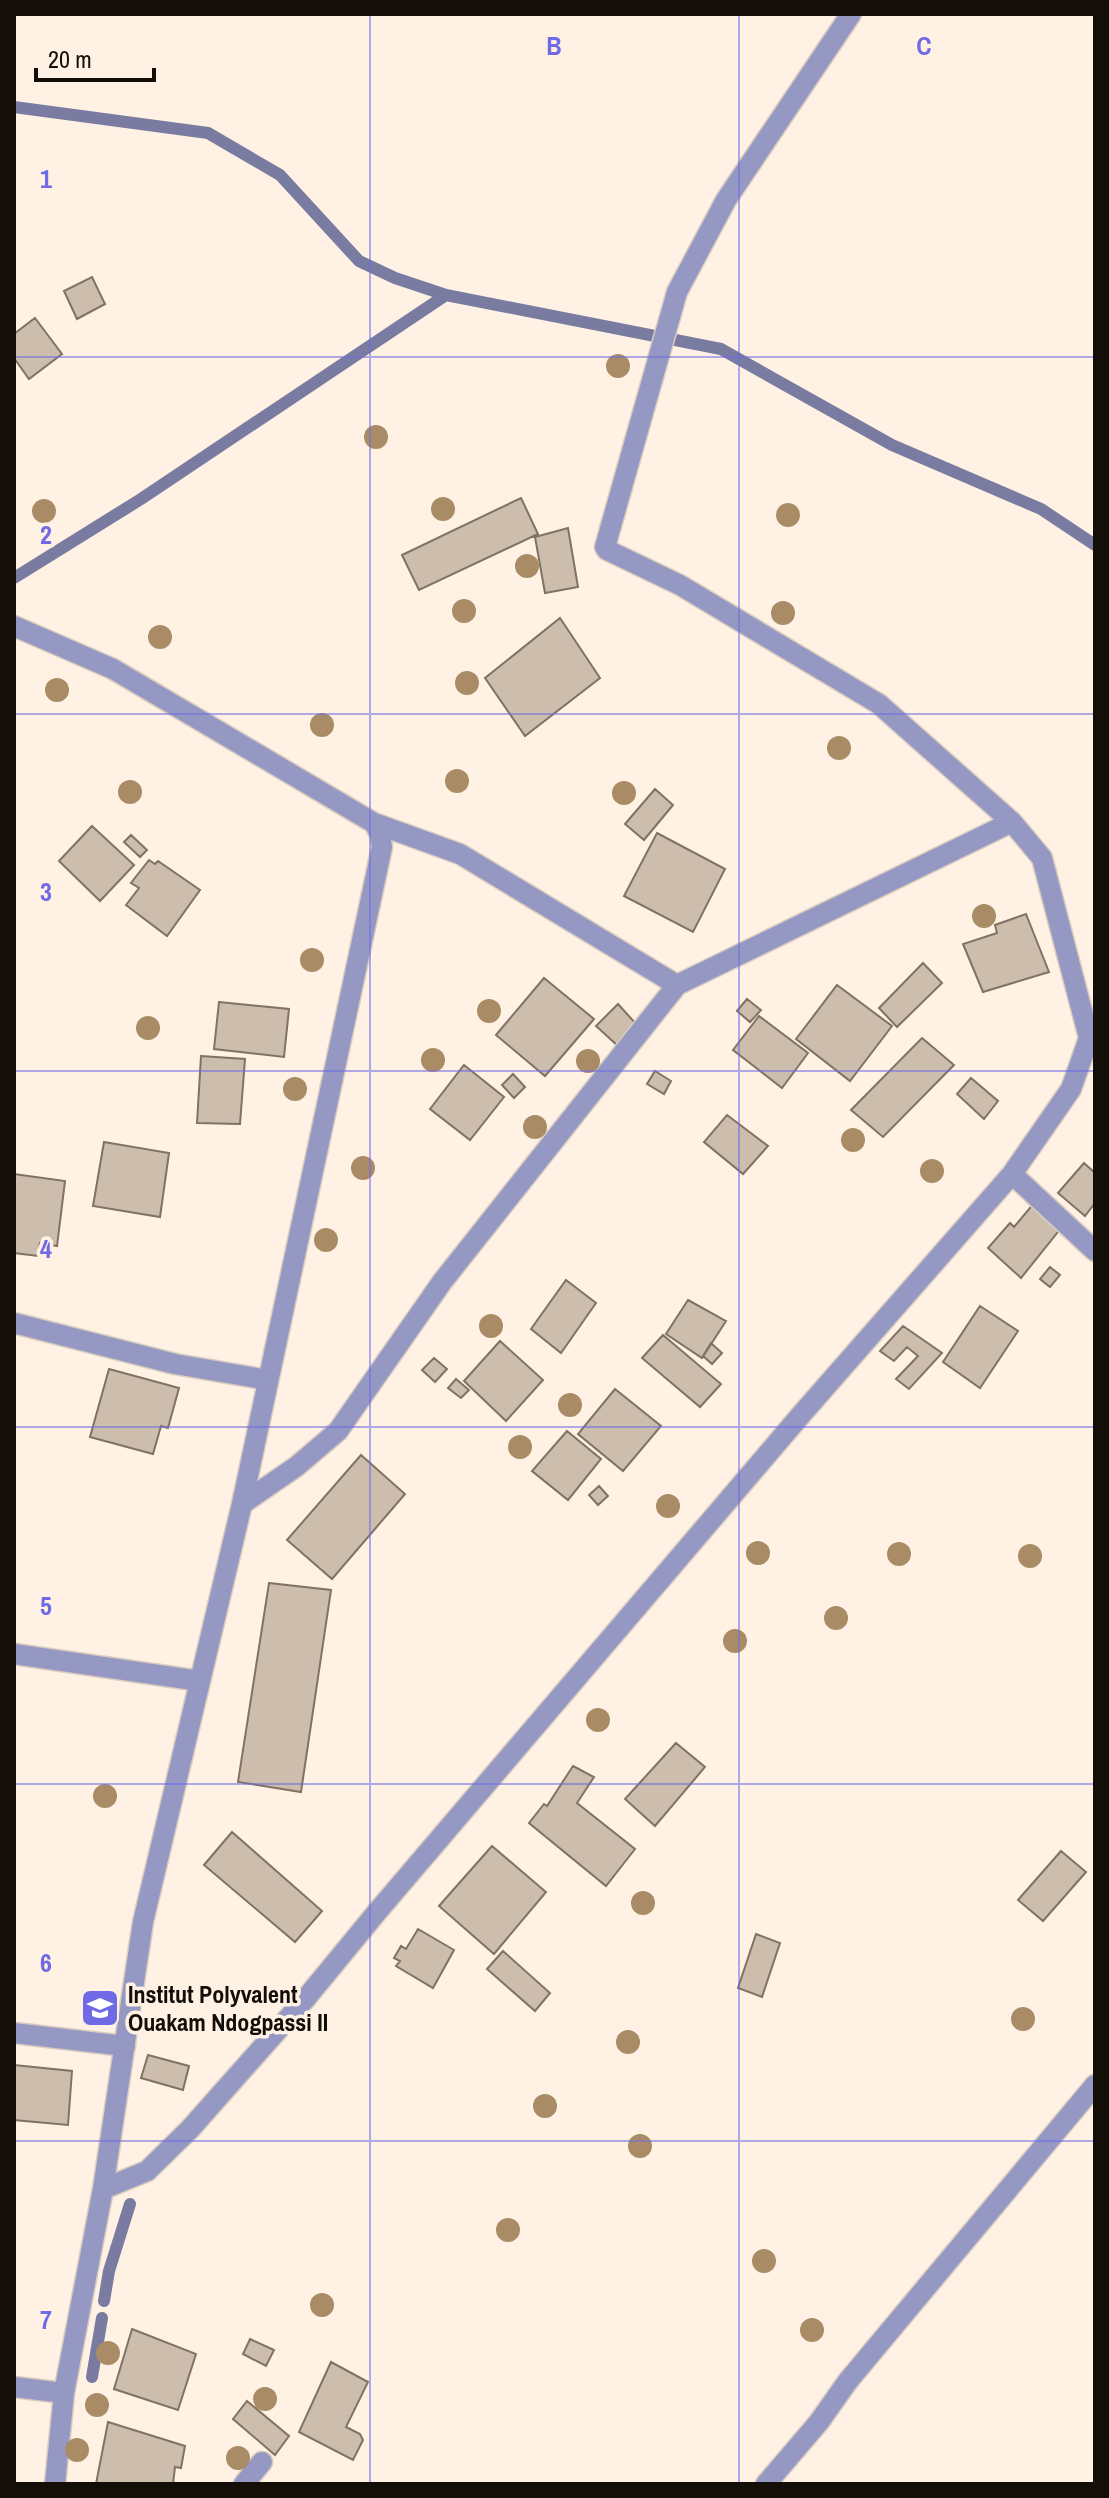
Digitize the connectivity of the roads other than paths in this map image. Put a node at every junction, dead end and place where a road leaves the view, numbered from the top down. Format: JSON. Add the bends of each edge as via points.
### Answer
{"nodes":[{"id":1,"x":851,"y":14,"type":"edge"},
{"id":2,"x":14,"y":626,"type":"edge"},
{"id":3,"x":1012,"y":822,"type":"junction"},
{"id":4,"x":374,"y":823,"type":"junction"},
{"id":5,"x":677,"y":985,"type":"junction"},
{"id":6,"x":1012,"y":1174,"type":"junction"},
{"id":7,"x":1095,"y":1251,"type":"edge"},
{"id":8,"x":14,"y":1323,"type":"edge"},
{"id":9,"x":268,"y":1380,"type":"junction"},
{"id":10,"x":242,"y":1504,"type":"junction"},
{"id":11,"x":14,"y":1654,"type":"edge"},
{"id":12,"x":200,"y":1681,"type":"junction"},
{"id":13,"x":14,"y":2033,"type":"edge"},
{"id":14,"x":125,"y":2046,"type":"junction"},
{"id":15,"x":1095,"y":2085,"type":"edge"},
{"id":16,"x":103,"y":2189,"type":"junction"},
{"id":17,"x":14,"y":2387,"type":"edge"},
{"id":18,"x":64,"y":2393,"type":"junction"},
{"id":19,"x":262,"y":2462,"type":"dead end"},
{"id":20,"x":55,"y":2484,"type":"edge"},
{"id":21,"x":244,"y":2484,"type":"edge"},
{"id":22,"x":766,"y":2484,"type":"edge"}],
"edges":[{"from":1,"to":3,"type":"street","via":[[726,200],[677,292],[605,547],[680,585],[879,704]]},
{"from":2,"to":4,"type":"street","via":[[113,669]]},
{"from":3,"to":5,"type":"street"},
{"from":3,"to":6,"type":"street","via":[[1042,858],[1089,1038],[1071,1089]]},
{"from":4,"to":5,"type":"street","via":[[460,854]]},
{"from":4,"to":9,"type":"street","via":[[382,847]]},
{"from":5,"to":10,"type":"street","via":[[442,1282],[338,1431]]},
{"from":6,"to":7,"type":"street"},
{"from":6,"to":16,"type":"street","via":[[190,2129],[147,2171]]},
{"from":8,"to":9,"type":"street","via":[[175,1364]]},
{"from":9,"to":10,"type":"street"},
{"from":10,"to":12,"type":"street"},
{"from":11,"to":12,"type":"street"},
{"from":12,"to":14,"type":"street","via":[[143,1922]]},
{"from":13,"to":14,"type":"street"},
{"from":14,"to":16,"type":"street"},
{"from":15,"to":22,"type":"street"},
{"from":16,"to":18,"type":"street"},
{"from":17,"to":18,"type":"street"},
{"from":18,"to":20,"type":"street"},
{"from":19,"to":21,"type":"street"}]}
